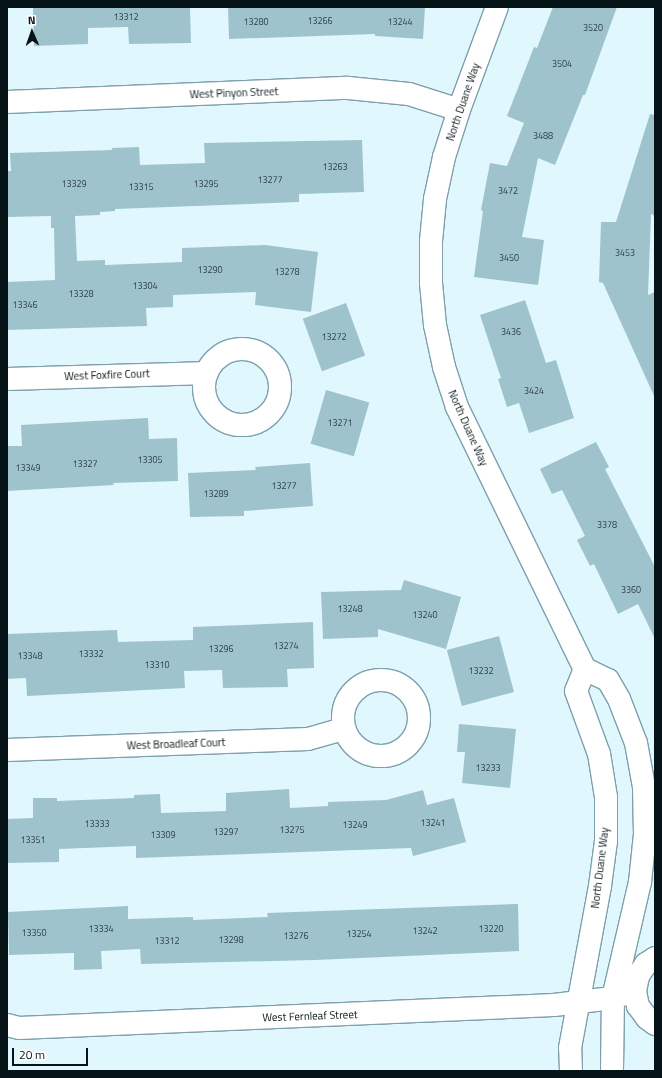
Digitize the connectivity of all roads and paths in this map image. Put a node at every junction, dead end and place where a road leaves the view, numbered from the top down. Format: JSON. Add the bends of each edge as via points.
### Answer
{"nodes":[{"id":1,"x":497,"y":7,"type":"edge"},
{"id":2,"x":7,"y":102,"type":"edge"},
{"id":3,"x":459,"y":110,"type":"junction"},
{"id":4,"x":207,"y":372,"type":"dead end"},
{"id":5,"x":7,"y":379,"type":"edge"},
{"id":6,"x":585,"y":669,"type":"junction"},
{"id":7,"x":344,"y":729,"type":"dead end"},
{"id":8,"x":7,"y":750,"type":"edge"},
{"id":9,"x":655,"y":958,"type":"edge"},
{"id":10,"x":635,"y":991,"type":"junction"},
{"id":11,"x":613,"y":998,"type":"junction"},
{"id":12,"x":578,"y":1002,"type":"junction"},
{"id":13,"x":655,"y":1024,"type":"edge"},
{"id":14,"x":7,"y":1026,"type":"edge"},
{"id":15,"x":571,"y":1071,"type":"edge"},
{"id":16,"x":612,"y":1071,"type":"edge"}],
"edges":[{"from":1,"to":3,"type":"street","name":"North Duane Way"},
{"from":2,"to":3,"type":"street","name":"West Pinyon Street","via":[[348,88],[409,94]]},
{"from":3,"to":6,"type":"street","name":"North Duane Way","via":[[444,157],[435,198],[431,241],[435,325],[444,367],[457,407],[476,448]]},
{"from":4,"to":5,"type":"street","name":"West Foxfire Court"},
{"from":6,"to":11,"type":"street","via":[[608,680],[619,699],[636,743],[644,787],[645,834],[640,882]]},
{"from":6,"to":12,"type":"street","name":"North Duane Way","via":[[576,691],[599,754],[606,797],[606,841]]},
{"from":7,"to":8,"type":"street","name":"West Broadleaf Court","via":[[308,739]]},
{"from":9,"to":10,"type":"street","via":[[646,964],[638,976]]},
{"from":10,"to":11,"type":"street"},
{"from":10,"to":13,"type":"street","via":[[638,1006]]},
{"from":11,"to":12,"type":"street","name":"West Fernleaf Street"},
{"from":11,"to":16,"type":"street"},
{"from":12,"to":14,"type":"street","name":"West Fernleaf Street","via":[[19,1028]]},
{"from":12,"to":15,"type":"street","name":"North Duane Way","via":[[570,1048]]}]}
